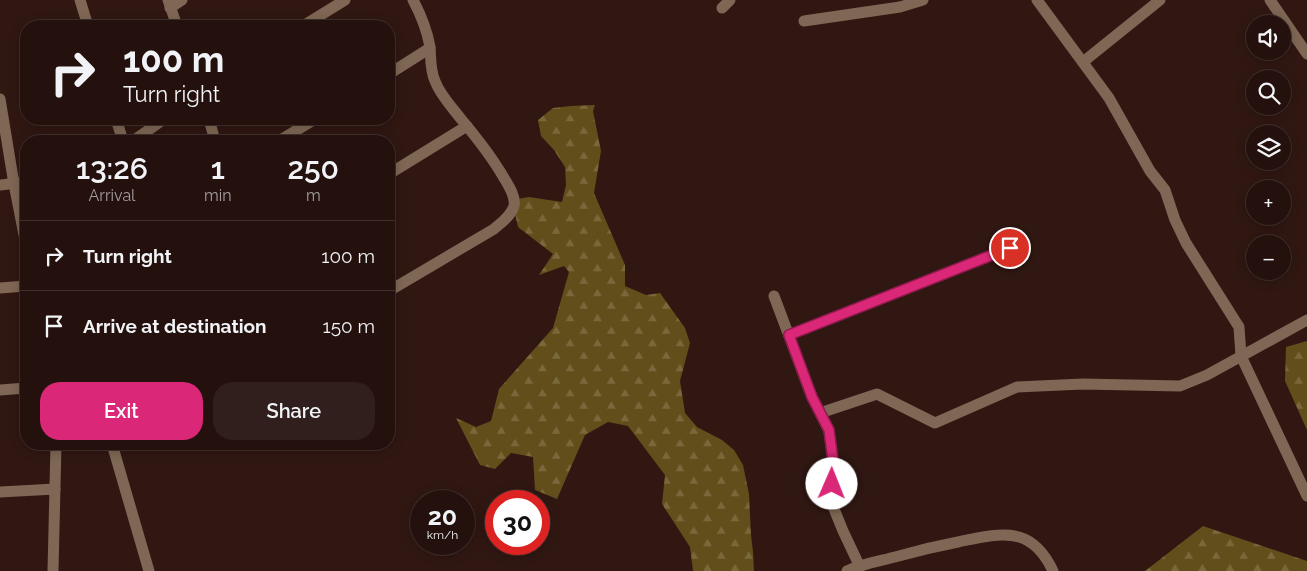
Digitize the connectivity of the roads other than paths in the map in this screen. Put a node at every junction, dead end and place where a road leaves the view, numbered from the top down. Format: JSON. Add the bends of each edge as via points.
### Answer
{"nodes":[{"id":1,"x":80,"y":0,"type":"edge"},
{"id":2,"x":182,"y":0,"type":"edge"},
{"id":3,"x":344,"y":0,"type":"edge"},
{"id":4,"x":413,"y":0,"type":"edge"},
{"id":5,"x":923,"y":0,"type":"edge"},
{"id":6,"x":1037,"y":0,"type":"edge"},
{"id":7,"x":1160,"y":0,"type":"edge"},
{"id":8,"x":1270,"y":0,"type":"edge"},
{"id":9,"x":169,"y":4,"type":"edge"},
{"id":10,"x":86,"y":20,"type":"edge"},
{"id":11,"x":175,"y":20,"type":"edge"},
{"id":12,"x":312,"y":20,"type":"edge"},
{"id":13,"x":804,"y":21,"type":"dead end"},
{"id":14,"x":430,"y":48,"type":"junction"},
{"id":15,"x":1307,"y":54,"type":"edge"},
{"id":16,"x":1083,"y":62,"type":"junction"},
{"id":17,"x":395,"y":70,"type":"edge"},
{"id":18,"x":0,"y":99,"type":"edge"},
{"id":19,"x":156,"y":125,"type":"edge"},
{"id":20,"x":306,"y":125,"type":"edge"},
{"id":21,"x":467,"y":126,"type":"junction"},
{"id":22,"x":141,"y":135,"type":"edge"},
{"id":23,"x":289,"y":135,"type":"edge"},
{"id":24,"x":395,"y":170,"type":"edge"},
{"id":25,"x":20,"y":183,"type":"edge"},
{"id":26,"x":14,"y":184,"type":"junction"},
{"id":27,"x":0,"y":185,"type":"edge"},
{"id":28,"x":20,"y":214,"type":"edge"},
{"id":29,"x":1010,"y":248,"type":"dead end"},
{"id":30,"x":20,"y":286,"type":"edge"},
{"id":31,"x":395,"y":287,"type":"edge"},
{"id":32,"x":0,"y":288,"type":"edge"},
{"id":33,"x":774,"y":296,"type":"dead end"},
{"id":34,"x":1307,"y":320,"type":"edge"},
{"id":35,"x":789,"y":335,"type":"junction"},
{"id":36,"x":1241,"y":356,"type":"junction"},
{"id":37,"x":20,"y":388,"type":"edge"},
{"id":38,"x":0,"y":390,"type":"edge"},
{"id":39,"x":820,"y":413,"type":"junction"},
{"id":40,"x":56,"y":450,"type":"edge"},
{"id":41,"x":114,"y":450,"type":"edge"},
{"id":42,"x":54,"y":489,"type":"junction"},
{"id":43,"x":0,"y":492,"type":"edge"},
{"id":44,"x":1307,"y":496,"type":"edge"},
{"id":45,"x":860,"y":566,"type":"junction"},
{"id":46,"x":53,"y":571,"type":"edge"},
{"id":47,"x":150,"y":571,"type":"edge"},
{"id":48,"x":847,"y":571,"type":"edge"},
{"id":49,"x":1053,"y":571,"type":"edge"}],
"edges":[{"from":1,"to":10,"type":"street"},
{"from":2,"to":9,"type":"street"},
{"from":3,"to":12,"type":"street"},
{"from":4,"to":14,"type":"street","via":[[424,22]]},
{"from":5,"to":13,"type":"street","via":[[900,7]]},
{"from":6,"to":16,"type":"street"},
{"from":7,"to":16,"type":"street"},
{"from":8,"to":15,"type":"street"},
{"from":9,"to":11,"type":"street"},
{"from":14,"to":17,"type":"street"},
{"from":14,"to":21,"type":"street","via":[[435,82]]},
{"from":16,"to":36,"type":"street","via":[[1109,98],[1150,172],[1165,190],[1186,242],[1239,327]]},
{"from":18,"to":26,"type":"street"},
{"from":19,"to":22,"type":"street"},
{"from":20,"to":23,"type":"street"},
{"from":21,"to":24,"type":"street"},
{"from":21,"to":31,"type":"street","via":[[494,160],[509,186],[514,199],[511,212],[502,223]]},
{"from":25,"to":26,"type":"street"},
{"from":26,"to":27,"type":"street"},
{"from":26,"to":28,"type":"street"},
{"from":29,"to":35,"type":"street"},
{"from":30,"to":32,"type":"street"},
{"from":33,"to":35,"type":"street"},
{"from":34,"to":36,"type":"street"},
{"from":35,"to":39,"type":"street"},
{"from":36,"to":39,"type":"street","via":[[1180,386],[1083,384],[1016,387],[935,423],[877,394]]},
{"from":36,"to":44,"type":"street"},
{"from":37,"to":38,"type":"street"},
{"from":39,"to":45,"type":"street","via":[[829,430],[834,468],[830,499]]},
{"from":40,"to":42,"type":"street"},
{"from":41,"to":47,"type":"street"},
{"from":42,"to":43,"type":"street"},
{"from":42,"to":46,"type":"street"},
{"from":45,"to":48,"type":"street"},
{"from":45,"to":49,"type":"street","via":[[982,537],[1005,535],[1019,537],[1038,548]]}]}
